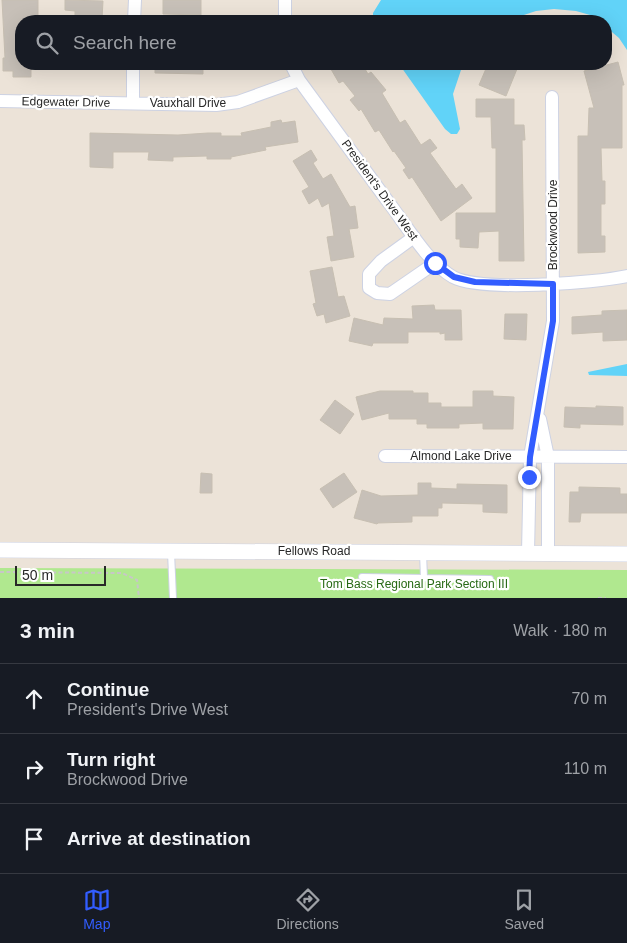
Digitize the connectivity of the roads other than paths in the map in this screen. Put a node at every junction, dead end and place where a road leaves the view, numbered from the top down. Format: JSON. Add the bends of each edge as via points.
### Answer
{"nodes":[{"id":1,"x":135,"y":0,"type":"edge"},
{"id":2,"x":285,"y":0,"type":"edge"},
{"id":3,"x":134,"y":15,"type":"edge"},
{"id":4,"x":285,"y":15,"type":"edge"},
{"id":5,"x":133,"y":70,"type":"edge"},
{"id":6,"x":294,"y":70,"type":"edge"},
{"id":7,"x":299,"y":80,"type":"junction"},
{"id":8,"x":552,"y":97,"type":"dead end"},
{"id":9,"x":0,"y":101,"type":"edge"},
{"id":10,"x":133,"y":102,"type":"junction"},
{"id":11,"x":414,"y":236,"type":"junction"},
{"id":12,"x":435,"y":263,"type":"junction"},
{"id":13,"x":627,"y":276,"type":"edge"},
{"id":14,"x":553,"y":284,"type":"junction"},
{"id":15,"x":539,"y":412,"type":"junction"},
{"id":16,"x":385,"y":456,"type":"dead end"},
{"id":17,"x":530,"y":457,"type":"junction"},
{"id":18,"x":548,"y":457,"type":"junction"},
{"id":19,"x":627,"y":457,"type":"edge"},
{"id":20,"x":0,"y":550,"type":"edge"},
{"id":21,"x":171,"y":551,"type":"junction"},
{"id":22,"x":424,"y":552,"type":"junction"},
{"id":23,"x":528,"y":553,"type":"junction"},
{"id":24,"x":548,"y":553,"type":"junction"},
{"id":25,"x":627,"y":554,"type":"edge"},
{"id":26,"x":362,"y":576,"type":"dead end"},
{"id":27,"x":424,"y":578,"type":"junction"},
{"id":28,"x":490,"y":579,"type":"dead end"},
{"id":29,"x":173,"y":598,"type":"edge"}],
"edges":[{"from":1,"to":3,"type":"street"},
{"from":2,"to":4,"type":"street"},
{"from":5,"to":10,"type":"street"},
{"from":6,"to":7,"type":"street","name":"President's Drive West"},
{"from":7,"to":10,"type":"street","name":"Vauxhall Drive","via":[[238,102],[216,105]]},
{"from":7,"to":11,"type":"street","name":"President's Drive West"},
{"from":8,"to":14,"type":"street","name":"Brockwood Drive"},
{"from":9,"to":10,"type":"street","name":"Edgewater Drive"},
{"from":11,"to":12,"type":"street","name":"President's Drive West"},
{"from":11,"to":12,"type":"street","via":[[369,274],[369,288],[377,293],[390,294]]},
{"from":12,"to":14,"type":"street","name":"President's Drive West","via":[[454,277],[475,282]]},
{"from":13,"to":14,"type":"street","name":"President's Drive West"},
{"from":14,"to":15,"type":"street","name":"Brockwood Drive","via":[[553,321]]},
{"from":15,"to":17,"type":"street","name":"Brockwood Drive"},
{"from":15,"to":18,"type":"street","name":"Brockwood Drive"},
{"from":16,"to":17,"type":"street","name":"Almond Lake Drive"},
{"from":17,"to":18,"type":"street","name":"Almond Lake Drive"},
{"from":17,"to":23,"type":"street","name":"Brockwood Drive"},
{"from":18,"to":19,"type":"street","name":"Almond Lake Drive"},
{"from":18,"to":24,"type":"street","name":"Brockwood Drive"},
{"from":20,"to":21,"type":"street","name":"Fellows Road"},
{"from":21,"to":22,"type":"street","name":"Fellows Road"},
{"from":21,"to":29,"type":"lane"},
{"from":22,"to":23,"type":"street","name":"Fellows Road"},
{"from":22,"to":27,"type":"lane"},
{"from":23,"to":24,"type":"street","name":"Fellows Road"},
{"from":24,"to":25,"type":"street","name":"Fellows Road"},
{"from":26,"to":27,"type":"lane"},
{"from":27,"to":28,"type":"lane"}]}
